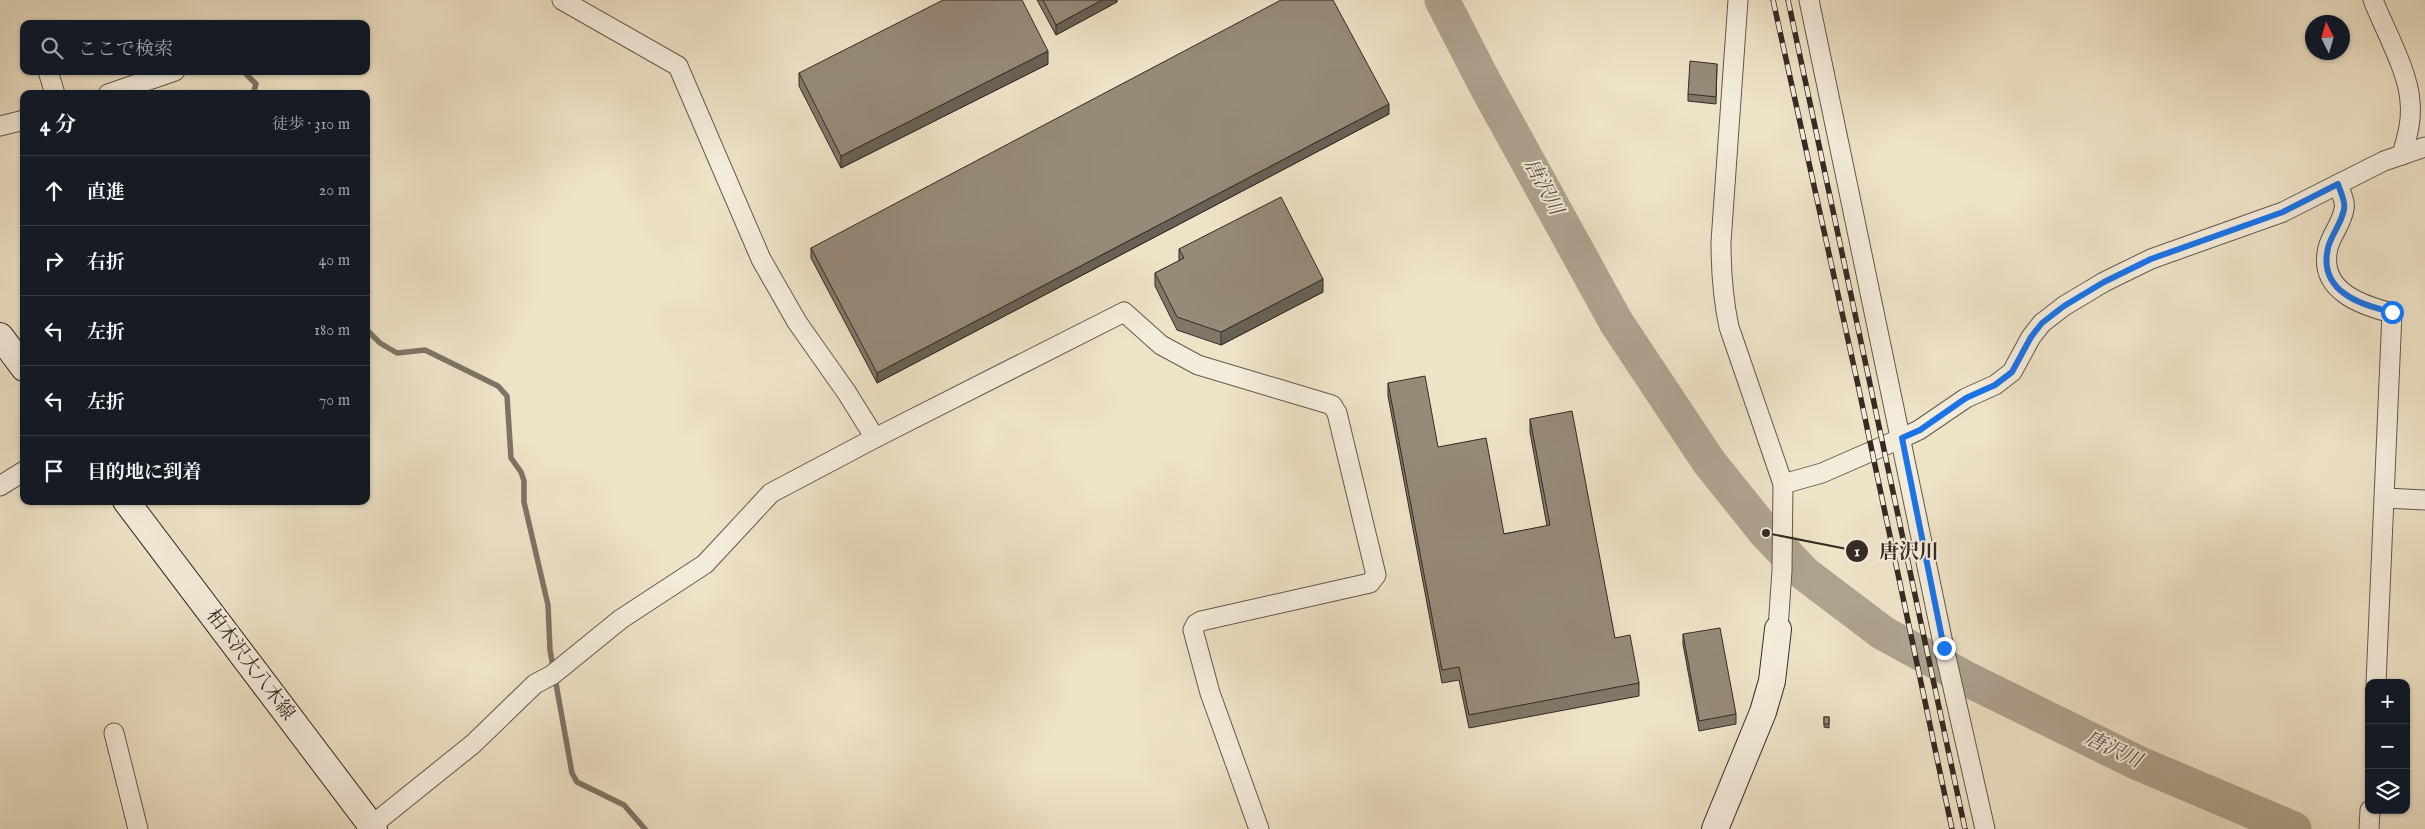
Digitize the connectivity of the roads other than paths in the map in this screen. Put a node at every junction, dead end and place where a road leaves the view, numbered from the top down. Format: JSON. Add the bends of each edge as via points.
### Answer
{"nodes":[{"id":1,"x":562,"y":0,"type":"edge"},
{"id":2,"x":1738,"y":0,"type":"edge"},
{"id":3,"x":1809,"y":0,"type":"edge"},
{"id":4,"x":2373,"y":0,"type":"edge"},
{"id":5,"x":49,"y":75,"type":"edge"},
{"id":6,"x":163,"y":75,"type":"edge"},
{"id":7,"x":54,"y":90,"type":"edge"},
{"id":8,"x":120,"y":90,"type":"edge"},
{"id":9,"x":20,"y":121,"type":"edge"},
{"id":10,"x":0,"y":126,"type":"edge"},
{"id":11,"x":2425,"y":147,"type":"edge"},
{"id":12,"x":2402,"y":155,"type":"junction"},
{"id":13,"x":2338,"y":184,"type":"junction"},
{"id":14,"x":0,"y":336,"type":"edge"},
{"id":15,"x":20,"y":363,"type":"edge"},
{"id":16,"x":874,"y":438,"type":"junction"},
{"id":17,"x":1902,"y":438,"type":"junction"},
{"id":18,"x":20,"y":474,"type":"edge"},
{"id":19,"x":1783,"y":484,"type":"junction"},
{"id":20,"x":0,"y":486,"type":"edge"},
{"id":21,"x":2385,"y":498,"type":"junction"},
{"id":22,"x":2425,"y":500,"type":"edge"},
{"id":23,"x":129,"y":505,"type":"edge"},
{"id":24,"x":1778,"y":629,"type":"joint"},
{"id":25,"x":2376,"y":679,"type":"edge"},
{"id":26,"x":114,"y":733,"type":"dead end"},
{"id":27,"x":2370,"y":814,"type":"edge"},
{"id":28,"x":373,"y":827,"type":"edge"},
{"id":29,"x":138,"y":829,"type":"edge"},
{"id":30,"x":1259,"y":829,"type":"edge"},
{"id":31,"x":1715,"y":829,"type":"edge"},
{"id":32,"x":1985,"y":829,"type":"edge"},
{"id":33,"x":2369,"y":829,"type":"edge"}],
"edges":[{"from":1,"to":16,"type":"street","via":[[678,66],[761,259],[797,322]]},
{"from":2,"to":19,"type":"street","via":[[1721,242],[1723,301]]},
{"from":3,"to":17,"type":"street"},
{"from":4,"to":12,"type":"street","via":[[2405,79],[2410,100],[2410,124]]},
{"from":5,"to":7,"type":"street"},
{"from":6,"to":8,"type":"street"},
{"from":9,"to":10,"type":"street"},
{"from":11,"to":12,"type":"street"},
{"from":12,"to":13,"type":"street"},
{"from":13,"to":17,"type":"street","via":[[2283,212],[2151,259],[2104,282],[2042,323],[2012,372]]},
{"from":13,"to":21,"type":"street","via":[[2345,208],[2328,248],[2327,265],[2335,287],[2368,307],[2392,312]]},
{"from":14,"to":15,"type":"main road"},
{"from":16,"to":28,"type":"street","via":[[771,493],[705,564],[621,619],[535,684],[473,744]]},
{"from":16,"to":30,"type":"street","via":[[1124,312],[1161,345],[1198,365],[1332,405],[1337,413],[1376,574],[1370,583],[1201,621],[1193,630],[1210,693]]},
{"from":17,"to":19,"type":"street","via":[[1822,472]]},
{"from":17,"to":32,"type":"street"},
{"from":18,"to":20,"type":"street"},
{"from":19,"to":24,"type":"street"},
{"from":21,"to":22,"type":"street"},
{"from":21,"to":25,"type":"street"},
{"from":23,"to":28,"type":"main road","name":"柏木沢大八木線"},
{"from":24,"to":31,"type":"main road","via":[[1772,681],[1763,712]]},
{"from":26,"to":29,"type":"street"},
{"from":27,"to":33,"type":"street"}]}
